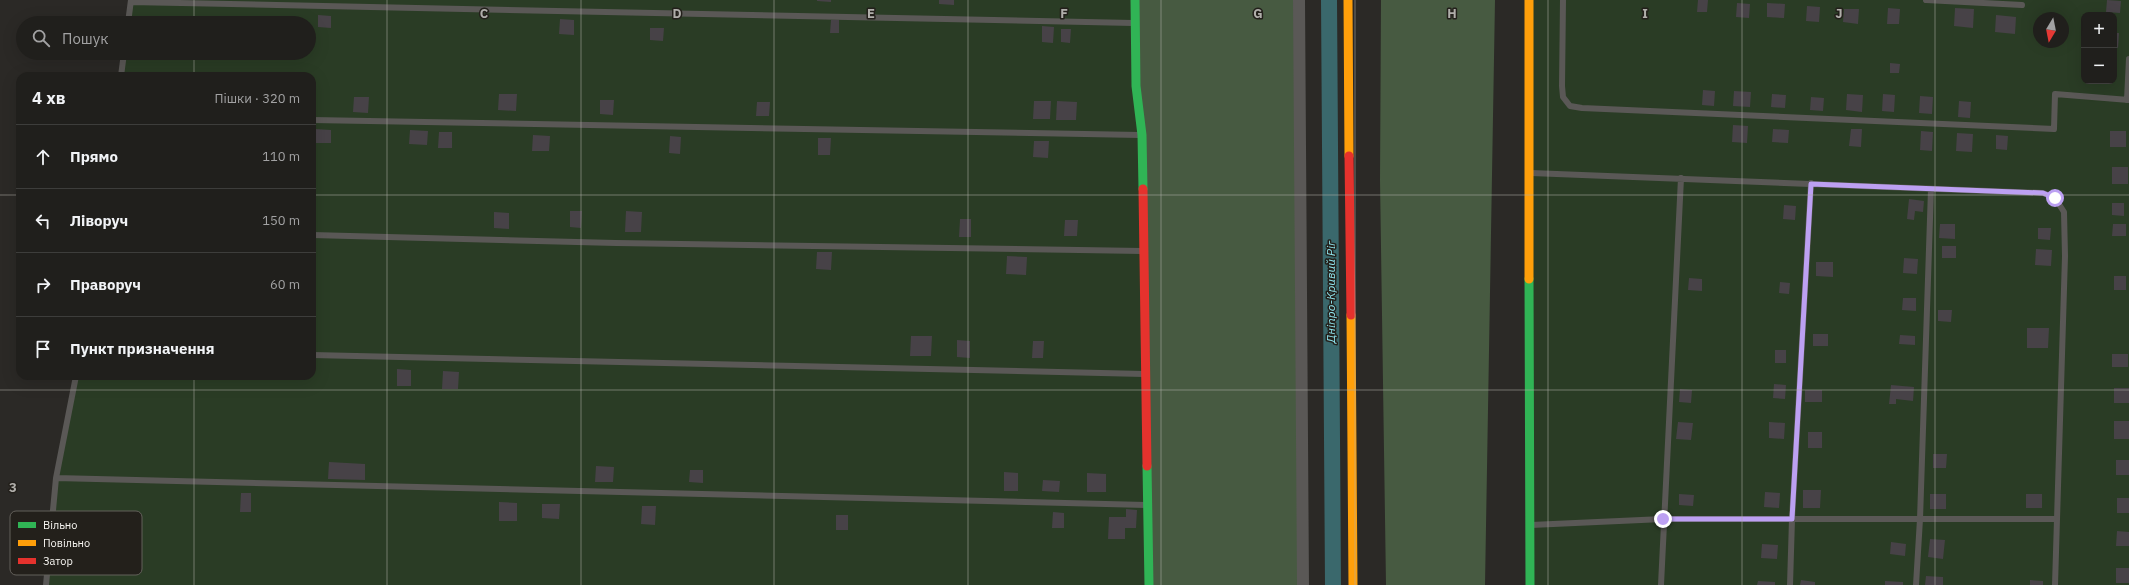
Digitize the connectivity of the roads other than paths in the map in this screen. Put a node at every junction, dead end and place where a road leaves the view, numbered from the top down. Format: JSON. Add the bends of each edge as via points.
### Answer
{"nodes":[{"id":1,"x":1135,"y":0,"type":"edge"},
{"id":2,"x":1299,"y":0,"type":"edge"},
{"id":3,"x":1348,"y":0,"type":"edge"},
{"id":4,"x":1529,"y":0,"type":"edge"},
{"id":5,"x":1563,"y":0,"type":"edge"},
{"id":6,"x":1926,"y":0,"type":"edge"},
{"id":7,"x":131,"y":1,"type":"edge"},
{"id":8,"x":2022,"y":5,"type":"dead end"},
{"id":9,"x":129,"y":16,"type":"edge"},
{"id":10,"x":1137,"y":23,"type":"junction"},
{"id":11,"x":2129,"y":59,"type":"edge"},
{"id":12,"x":123,"y":60,"type":"edge"},
{"id":13,"x":122,"y":72,"type":"edge"},
{"id":14,"x":2128,"y":100,"type":"edge"},
{"id":15,"x":316,"y":120,"type":"edge"},
{"id":16,"x":1142,"y":135,"type":"junction"},
{"id":17,"x":1528,"y":173,"type":"junction"},
{"id":18,"x":1681,"y":178,"type":"junction"},
{"id":19,"x":1811,"y":184,"type":"junction"},
{"id":20,"x":1931,"y":189,"type":"junction"},
{"id":21,"x":316,"y":235,"type":"edge"},
{"id":22,"x":1144,"y":251,"type":"junction"},
{"id":23,"x":316,"y":355,"type":"edge"},
{"id":24,"x":1147,"y":374,"type":"junction"},
{"id":25,"x":75,"y":380,"type":"edge"},
{"id":26,"x":56,"y":478,"type":"junction"},
{"id":27,"x":1147,"y":505,"type":"junction"},
{"id":28,"x":53,"y":511,"type":"edge"},
{"id":29,"x":1663,"y":519,"type":"junction"},
{"id":30,"x":1792,"y":519,"type":"junction"},
{"id":31,"x":1920,"y":519,"type":"junction"},
{"id":32,"x":2056,"y":519,"type":"junction"},
{"id":33,"x":1530,"y":526,"type":"junction"},
{"id":34,"x":47,"y":575,"type":"edge"},
{"id":35,"x":46,"y":585,"type":"edge"},
{"id":36,"x":1149,"y":585,"type":"edge"},
{"id":37,"x":1303,"y":585,"type":"edge"},
{"id":38,"x":1353,"y":585,"type":"edge"},
{"id":39,"x":1530,"y":585,"type":"edge"},
{"id":40,"x":1661,"y":585,"type":"edge"},
{"id":41,"x":1790,"y":585,"type":"edge"},
{"id":42,"x":1916,"y":585,"type":"edge"},
{"id":43,"x":2055,"y":585,"type":"edge"}],
"edges":[{"from":1,"to":10,"type":"street"},
{"from":2,"to":37,"type":"street"},
{"from":3,"to":38,"type":"street"},
{"from":4,"to":17,"type":"street"},
{"from":5,"to":14,"type":"lane","via":[[1563,98],[1570,106],[2054,129],[2055,94]]},
{"from":6,"to":8,"type":"lane"},
{"from":7,"to":9,"type":"lane"},
{"from":7,"to":10,"type":"lane"},
{"from":10,"to":16,"type":"street","via":[[1136,86]]},
{"from":11,"to":14,"type":"lane"},
{"from":12,"to":13,"type":"lane"},
{"from":15,"to":16,"type":"lane"},
{"from":16,"to":22,"type":"street"},
{"from":17,"to":18,"type":"lane"},
{"from":17,"to":33,"type":"street"},
{"from":18,"to":19,"type":"lane"},
{"from":18,"to":29,"type":"lane"},
{"from":19,"to":20,"type":"lane"},
{"from":19,"to":30,"type":"lane"},
{"from":20,"to":31,"type":"lane"},
{"from":20,"to":32,"type":"lane","via":[[2043,193],[2055,198],[2064,212],[2065,256]]},
{"from":21,"to":22,"type":"lane"},
{"from":22,"to":24,"type":"street"},
{"from":23,"to":24,"type":"lane"},
{"from":24,"to":27,"type":"street"},
{"from":25,"to":26,"type":"lane"},
{"from":26,"to":27,"type":"lane"},
{"from":26,"to":28,"type":"lane"},
{"from":27,"to":36,"type":"street"},
{"from":29,"to":30,"type":"lane"},
{"from":29,"to":33,"type":"lane"},
{"from":29,"to":40,"type":"lane"},
{"from":30,"to":31,"type":"lane"},
{"from":30,"to":41,"type":"lane"},
{"from":31,"to":32,"type":"lane"},
{"from":31,"to":42,"type":"lane"},
{"from":32,"to":43,"type":"lane"},
{"from":33,"to":39,"type":"street"},
{"from":34,"to":35,"type":"lane"}]}
